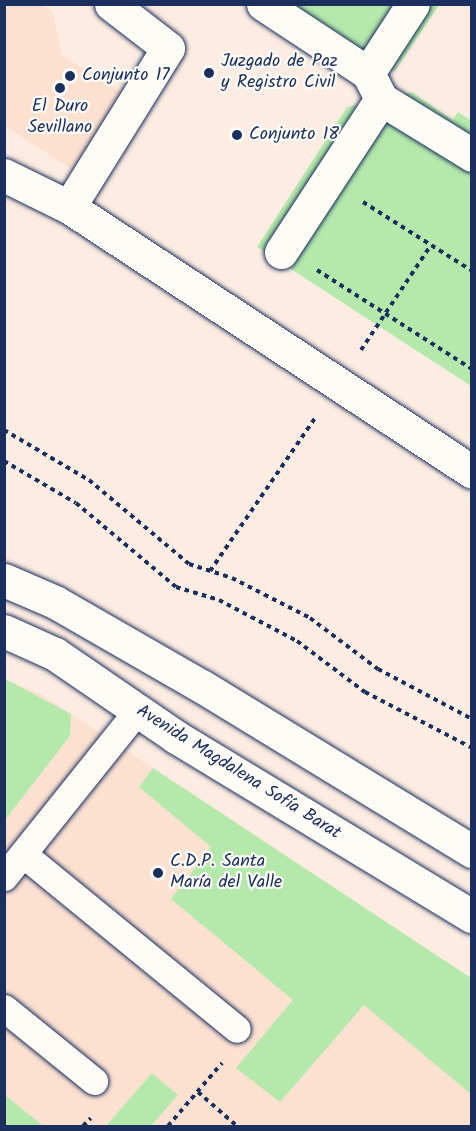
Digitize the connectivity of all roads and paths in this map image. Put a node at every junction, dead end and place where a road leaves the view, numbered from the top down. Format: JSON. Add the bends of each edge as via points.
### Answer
{"nodes":[{"id":1,"x":111,"y":4,"type":"edge"},
{"id":2,"x":263,"y":4,"type":"edge"},
{"id":3,"x":413,"y":4,"type":"edge"},
{"id":4,"x":375,"y":86,"type":"junction"},
{"id":5,"x":471,"y":155,"type":"edge"},
{"id":6,"x":4,"y":174,"type":"edge"},
{"id":7,"x":328,"y":180,"type":"junction"},
{"id":8,"x":69,"y":207,"type":"junction"},
{"id":9,"x":431,"y":245,"type":"junction"},
{"id":10,"x":282,"y":250,"type":"joint"},
{"id":11,"x":471,"y":271,"type":"edge"},
{"id":12,"x":387,"y":315,"type":"junction"},
{"id":13,"x":359,"y":353,"type":"dead end"},
{"id":14,"x":471,"y":369,"type":"edge"},
{"id":15,"x":318,"y":412,"type":"dead end"},
{"id":16,"x":4,"y":430,"type":"edge"},
{"id":17,"x":4,"y":461,"type":"edge"},
{"id":18,"x":471,"y":472,"type":"edge"},
{"id":19,"x":210,"y":571,"type":"junction"},
{"id":20,"x":4,"y":580,"type":"edge"},
{"id":21,"x":4,"y":631,"type":"edge"},
{"id":22,"x":137,"y":711,"type":"junction"},
{"id":23,"x":471,"y":719,"type":"edge"},
{"id":24,"x":471,"y":748,"type":"edge"},
{"id":25,"x":471,"y":851,"type":"edge"},
{"id":26,"x":23,"y":855,"type":"junction"},
{"id":27,"x":4,"y":877,"type":"edge"},
{"id":28,"x":471,"y":916,"type":"edge"},
{"id":29,"x":4,"y":1008,"type":"edge"},
{"id":30,"x":237,"y":1029,"type":"joint"},
{"id":31,"x":94,"y":1081,"type":"dead end"},
{"id":32,"x":198,"y":1092,"type":"junction"},
{"id":33,"x":168,"y":1126,"type":"edge"},
{"id":34,"x":237,"y":1126,"type":"edge"}],
"edges":[{"from":1,"to":8,"type":"street","via":[[168,48]]},
{"from":2,"to":4,"type":"street"},
{"from":3,"to":4,"type":"street"},
{"from":4,"to":5,"type":"street"},
{"from":4,"to":7,"type":"street"},
{"from":6,"to":8,"type":"street"},
{"from":7,"to":9,"type":"path"},
{"from":7,"to":10,"type":"street"},
{"from":8,"to":18,"type":"street"},
{"from":9,"to":11,"type":"path"},
{"from":9,"to":12,"type":"path"},
{"from":10,"to":12,"type":"path"},
{"from":12,"to":13,"type":"path"},
{"from":12,"to":14,"type":"path"},
{"from":15,"to":19,"type":"path"},
{"from":16,"to":19,"type":"path","via":[[89,480],[189,564]]},
{"from":17,"to":24,"type":"path","via":[[76,503],[176,587],[219,600],[297,641],[365,692]]},
{"from":19,"to":23,"type":"path","via":[[310,618],[378,669]]},
{"from":20,"to":25,"type":"street","via":[[55,602],[203,687]]},
{"from":21,"to":22,"type":"street","name":"Avenida Magdalena Sofía Barat","via":[[55,654]]},
{"from":22,"to":26,"type":"lane"},
{"from":22,"to":28,"type":"street","name":"Avenida Magdalena Sofía Barat"},
{"from":26,"to":27,"type":"lane"},
{"from":26,"to":30,"type":"lane"},
{"from":29,"to":31,"type":"lane"},
{"from":30,"to":32,"type":"path","via":[[243,1037]]},
{"from":32,"to":33,"type":"path"},
{"from":32,"to":34,"type":"path"}]}
